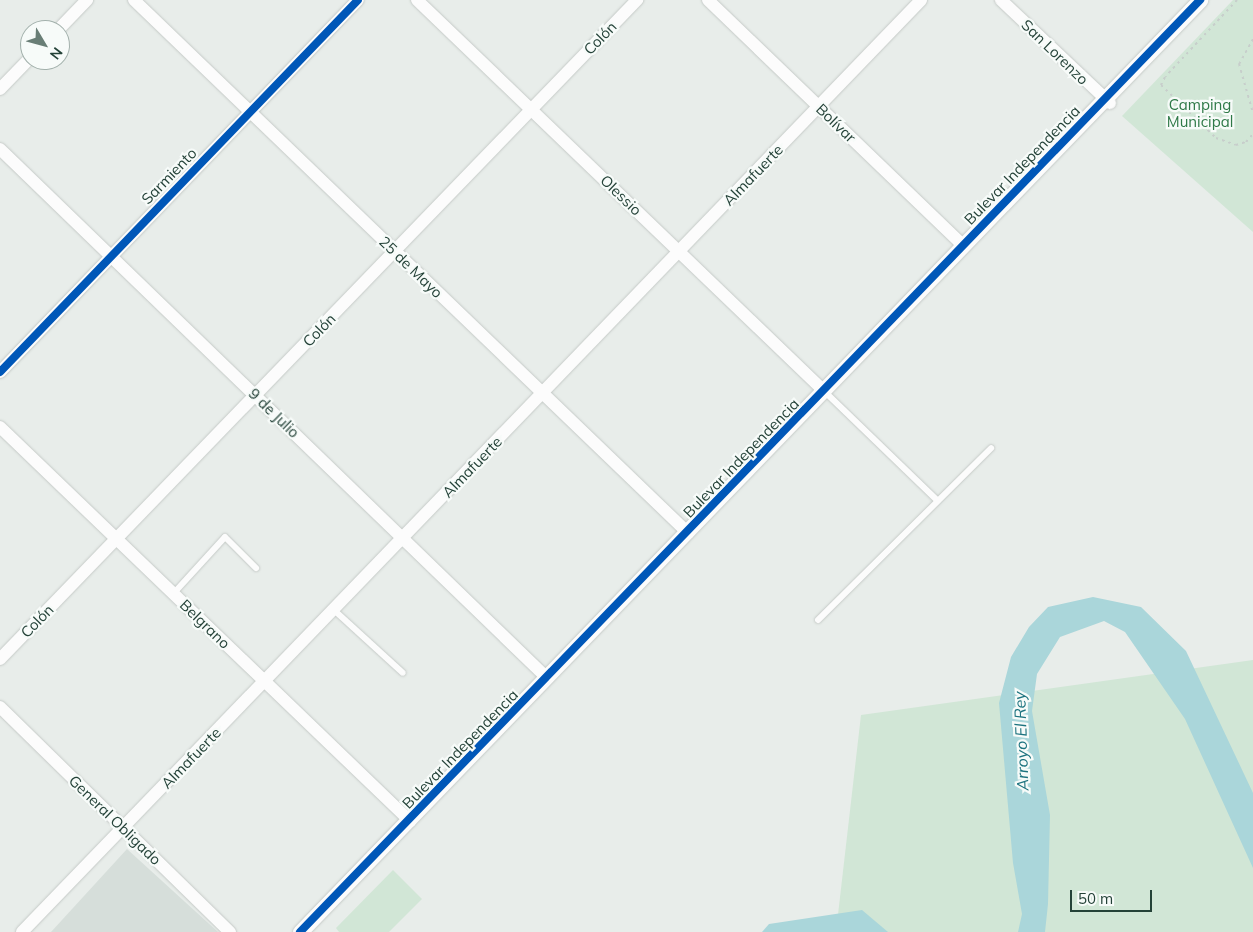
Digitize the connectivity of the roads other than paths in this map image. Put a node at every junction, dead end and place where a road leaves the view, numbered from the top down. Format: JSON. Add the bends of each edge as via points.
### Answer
{"nodes":[{"id":1,"x":87,"y":0,"type":"edge"},
{"id":2,"x":134,"y":0,"type":"edge"},
{"id":3,"x":358,"y":0,"type":"edge"},
{"id":4,"x":418,"y":0,"type":"edge"},
{"id":5,"x":637,"y":0,"type":"edge"},
{"id":6,"x":708,"y":0,"type":"edge"},
{"id":7,"x":921,"y":0,"type":"edge"},
{"id":8,"x":1001,"y":0,"type":"edge"},
{"id":9,"x":1200,"y":0,"type":"edge"},
{"id":10,"x":1212,"y":0,"type":"edge"},
{"id":11,"x":68,"y":20,"type":"edge"},
{"id":12,"x":20,"y":68,"type":"edge"},
{"id":13,"x":0,"y":89,"type":"edge"},
{"id":14,"x":1107,"y":101,"type":"junction"},
{"id":15,"x":819,"y":107,"type":"junction"},
{"id":16,"x":531,"y":109,"type":"junction"},
{"id":17,"x":250,"y":112,"type":"junction"},
{"id":18,"x":0,"y":149,"type":"edge"},
{"id":19,"x":964,"y":246,"type":"junction"},
{"id":20,"x":395,"y":252,"type":"junction"},
{"id":21,"x":680,"y":252,"type":"junction"},
{"id":22,"x":111,"y":256,"type":"junction"},
{"id":23,"x":0,"y":372,"type":"edge"},
{"id":24,"x":824,"y":390,"type":"junction"},
{"id":25,"x":543,"y":394,"type":"junction"},
{"id":26,"x":255,"y":395,"type":"junction"},
{"id":27,"x":0,"y":427,"type":"edge"},
{"id":28,"x":991,"y":448,"type":"dead end"},
{"id":29,"x":938,"y":501,"type":"junction"},
{"id":30,"x":688,"y":533,"type":"junction"},
{"id":31,"x":403,"y":537,"type":"junction"},
{"id":32,"x":117,"y":539,"type":"junction"},
{"id":33,"x":256,"y":568,"type":"dead end"},
{"id":34,"x":173,"y":594,"type":"junction"},
{"id":35,"x":334,"y":610,"type":"junction"},
{"id":36,"x":818,"y":620,"type":"dead end"},
{"id":37,"x":0,"y":659,"type":"edge"},
{"id":38,"x":403,"y":673,"type":"dead end"},
{"id":39,"x":547,"y":678,"type":"junction"},
{"id":40,"x":265,"y":682,"type":"junction"},
{"id":41,"x":0,"y":707,"type":"edge"},
{"id":42,"x":410,"y":821,"type":"junction"},
{"id":43,"x":124,"y":828,"type":"junction"},
{"id":44,"x":22,"y":932,"type":"edge"},
{"id":45,"x":230,"y":932,"type":"edge"},
{"id":46,"x":300,"y":932,"type":"edge"}],
"edges":[{"from":1,"to":11,"type":"street"},
{"from":2,"to":17,"type":"street","name":"25 de Mayo"},
{"from":3,"to":17,"type":"street","name":"Sarmiento"},
{"from":4,"to":16,"type":"street","name":"Olessio"},
{"from":5,"to":16,"type":"street","name":"Colón"},
{"from":6,"to":15,"type":"street","name":"Bolívar"},
{"from":7,"to":15,"type":"street","name":"Almafuerte"},
{"from":8,"to":14,"type":"street","name":"San Lorenzo"},
{"from":9,"to":14,"type":"street","name":"Bulevar Independencia"},
{"from":10,"to":14,"type":"street","name":"Bulevar Independencia"},
{"from":12,"to":13,"type":"street"},
{"from":14,"to":19,"type":"street","name":"Bulevar Independencia","via":[[1085,119]]},
{"from":15,"to":19,"type":"street","name":"Bolívar"},
{"from":15,"to":21,"type":"street","name":"Almafuerte"},
{"from":16,"to":20,"type":"street","name":"Colón"},
{"from":16,"to":21,"type":"street","name":"Olessio"},
{"from":17,"to":20,"type":"street","name":"25 de Mayo"},
{"from":17,"to":22,"type":"street","name":"Sarmiento"},
{"from":18,"to":22,"type":"street","name":"9 de Julio"},
{"from":19,"to":24,"type":"street","name":"Bulevar Independencia"},
{"from":20,"to":25,"type":"street","name":"25 de Mayo"},
{"from":20,"to":26,"type":"street","name":"Colón"},
{"from":21,"to":24,"type":"street","name":"Olessio"},
{"from":21,"to":25,"type":"street","name":"Almafuerte"},
{"from":22,"to":23,"type":"street","name":"Sarmiento"},
{"from":22,"to":26,"type":"street","name":"9 de Julio"},
{"from":24,"to":29,"type":"lane"},
{"from":24,"to":30,"type":"street","name":"Bulevar Independencia"},
{"from":25,"to":30,"type":"street","name":"25 de Mayo"},
{"from":25,"to":31,"type":"street","name":"Almafuerte"},
{"from":26,"to":31,"type":"street","name":"9 de Julio"},
{"from":26,"to":32,"type":"street","name":"Colón"},
{"from":27,"to":32,"type":"street","name":"Belgrano"},
{"from":28,"to":29,"type":"lane"},
{"from":29,"to":36,"type":"lane"},
{"from":30,"to":39,"type":"street","name":"Bulevar Independencia"},
{"from":31,"to":35,"type":"street","name":"Almafuerte"},
{"from":31,"to":39,"type":"street","name":"9 de Julio"},
{"from":32,"to":34,"type":"street","name":"Belgrano"},
{"from":32,"to":37,"type":"street","name":"Colón"},
{"from":33,"to":34,"type":"lane","via":[[225,537]]},
{"from":34,"to":40,"type":"street","name":"Belgrano"},
{"from":35,"to":38,"type":"lane"},
{"from":35,"to":40,"type":"street","name":"Almafuerte"},
{"from":39,"to":42,"type":"street","name":"Bulevar Independencia"},
{"from":40,"to":42,"type":"street","name":"Belgrano"},
{"from":40,"to":43,"type":"street","name":"Almafuerte"},
{"from":41,"to":43,"type":"street","name":"General Obligado"},
{"from":42,"to":46,"type":"street","name":"Bulevar Independencia"},
{"from":43,"to":44,"type":"street","name":"Almafuerte"},
{"from":43,"to":45,"type":"street","name":"General Obligado"}]}
